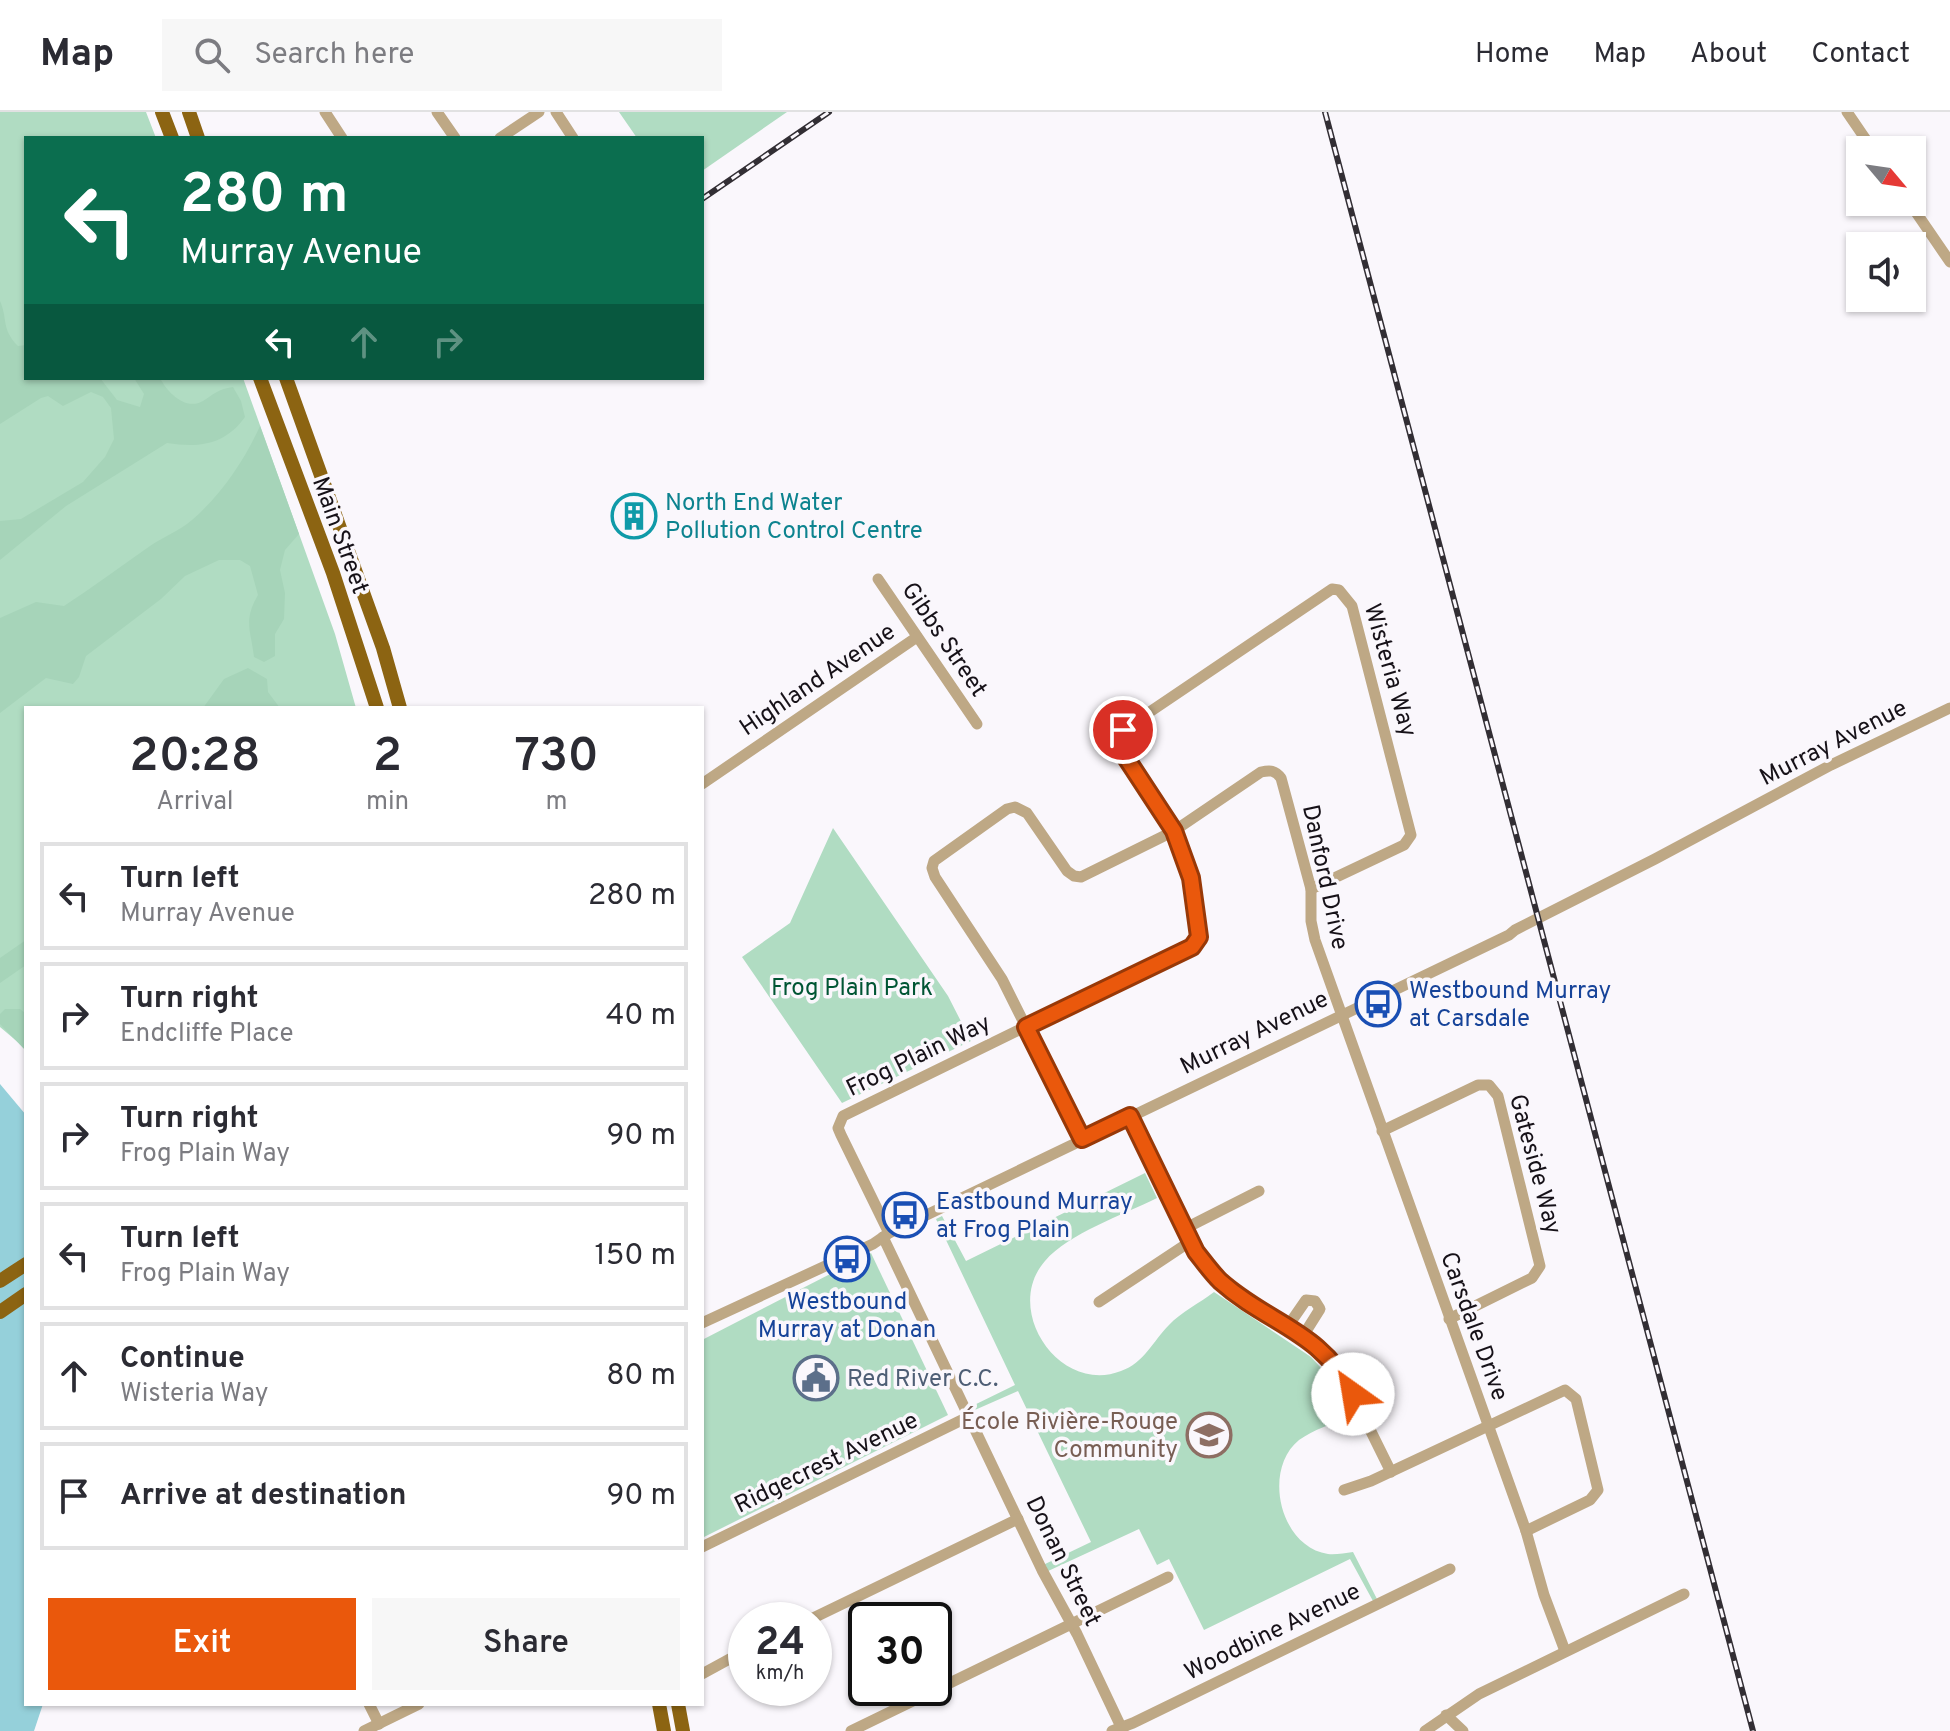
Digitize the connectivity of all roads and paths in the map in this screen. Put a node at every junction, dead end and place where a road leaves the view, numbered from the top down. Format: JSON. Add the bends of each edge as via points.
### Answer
{"nodes":[{"id":1,"x":162,"y":112,"type":"edge"},
{"id":2,"x":325,"y":112,"type":"edge"},
{"id":3,"x":437,"y":112,"type":"edge"},
{"id":4,"x":539,"y":112,"type":"edge"},
{"id":5,"x":556,"y":112,"type":"edge"},
{"id":6,"x":1847,"y":112,"type":"edge"},
{"id":7,"x":190,"y":117,"type":"edge"},
{"id":8,"x":171,"y":136,"type":"edge"},
{"id":9,"x":197,"y":136,"type":"edge"},
{"id":10,"x":341,"y":136,"type":"edge"},
{"id":11,"x":454,"y":136,"type":"edge"},
{"id":12,"x":503,"y":136,"type":"edge"},
{"id":13,"x":572,"y":136,"type":"edge"},
{"id":14,"x":1863,"y":136,"type":"edge"},
{"id":15,"x":1919,"y":216,"type":"edge"},
{"id":16,"x":1950,"y":262,"type":"edge"},
{"id":17,"x":261,"y":380,"type":"edge"},
{"id":18,"x":287,"y":380,"type":"edge"},
{"id":19,"x":878,"y":579,"type":"dead end"},
{"id":20,"x":917,"y":637,"type":"junction"},
{"id":21,"x":376,"y":706,"type":"edge"},
{"id":22,"x":399,"y":706,"type":"edge"},
{"id":23,"x":1950,"y":708,"type":"edge"},
{"id":24,"x":977,"y":724,"type":"dead end"},
{"id":25,"x":704,"y":783,"type":"edge"},
{"id":26,"x":1174,"y":831,"type":"junction"},
{"id":27,"x":1311,"y":889,"type":"junction"},
{"id":28,"x":1340,"y":1015,"type":"junction"},
{"id":29,"x":1026,"y":1027,"type":"junction"},
{"id":30,"x":1130,"y":1116,"type":"junction"},
{"id":31,"x":1382,"y":1131,"type":"junction"},
{"id":32,"x":1082,"y":1139,"type":"junction"},
{"id":33,"x":1259,"y":1191,"type":"dead end"},
{"id":34,"x":1186,"y":1228,"type":"junction"},
{"id":35,"x":886,"y":1235,"type":"junction"},
{"id":36,"x":1191,"y":1241,"type":"junction"},
{"id":37,"x":24,"y":1265,"type":"edge"},
{"id":38,"x":0,"y":1281,"type":"edge"},
{"id":39,"x":24,"y":1295,"type":"edge"},
{"id":40,"x":1099,"y":1302,"type":"dead end"},
{"id":41,"x":0,"y":1312,"type":"edge"},
{"id":42,"x":1449,"y":1319,"type":"junction"},
{"id":43,"x":704,"y":1322,"type":"edge"},
{"id":44,"x":1288,"y":1326,"type":"junction"},
{"id":45,"x":1303,"y":1336,"type":"junction"},
{"id":46,"x":970,"y":1416,"type":"junction"},
{"id":47,"x":1487,"y":1425,"type":"junction"},
{"id":48,"x":1391,"y":1472,"type":"junction"},
{"id":49,"x":1344,"y":1490,"type":"dead end"},
{"id":50,"x":1018,"y":1519,"type":"junction"},
{"id":51,"x":1526,"y":1531,"type":"junction"},
{"id":52,"x":704,"y":1546,"type":"edge"},
{"id":53,"x":1450,"y":1569,"type":"dead end"},
{"id":54,"x":1168,"y":1577,"type":"dead end"},
{"id":55,"x":1684,"y":1594,"type":"dead end"},
{"id":56,"x":832,"y":1609,"type":"edge"},
{"id":57,"x":1071,"y":1623,"type":"junction"},
{"id":58,"x":1565,"y":1651,"type":"junction"},
{"id":59,"x":728,"y":1660,"type":"edge"},
{"id":60,"x":704,"y":1673,"type":"edge"},
{"id":61,"x":370,"y":1706,"type":"edge"},
{"id":62,"x":415,"y":1706,"type":"edge"},
{"id":63,"x":659,"y":1706,"type":"edge"},
{"id":64,"x":678,"y":1706,"type":"edge"},
{"id":65,"x":1446,"y":1715,"type":"junction"},
{"id":66,"x":379,"y":1724,"type":"junction"},
{"id":67,"x":1119,"y":1730,"type":"edge"},
{"id":68,"x":364,"y":1731,"type":"edge"},
{"id":69,"x":664,"y":1731,"type":"edge"},
{"id":70,"x":683,"y":1731,"type":"edge"},
{"id":71,"x":851,"y":1731,"type":"edge"},
{"id":72,"x":1425,"y":1731,"type":"edge"},
{"id":73,"x":1463,"y":1731,"type":"edge"}],
"edges":[{"from":1,"to":8,"type":"main road"},
{"from":2,"to":10,"type":"street"},
{"from":3,"to":11,"type":"street"},
{"from":4,"to":12,"type":"street"},
{"from":5,"to":13,"type":"street"},
{"from":6,"to":14,"type":"street"},
{"from":7,"to":8,"type":"main road"},
{"from":7,"to":9,"type":"main road"},
{"from":15,"to":16,"type":"street"},
{"from":17,"to":21,"type":"main road","name":"Main Street"},
{"from":18,"to":22,"type":"main road","name":"Main Street"},
{"from":19,"to":20,"type":"street","name":"Gibbs Street"},
{"from":20,"to":24,"type":"street","name":"Gibbs Street"},
{"from":20,"to":25,"type":"street","name":"Highland Avenue"},
{"from":23,"to":28,"type":"street","name":"Murray Avenue","via":[[1509,935]]},
{"from":26,"to":27,"type":"street","name":"Danford Drive","via":[[1270,770],[1281,778]]},
{"from":26,"to":27,"type":"street","name":"Wisteria Way","via":[[1119,747],[1119,735],[1326,591],[1339,590],[1352,606],[1411,835],[1404,845]]},
{"from":26,"to":29,"type":"street","name":"Frog Plain Way","via":[[1191,878],[1197,943]]},
{"from":26,"to":29,"type":"street","via":[[1074,876],[1027,813],[1015,807],[934,861],[935,877],[1002,979]]},
{"from":27,"to":28,"type":"street","name":"Danford Drive","via":[[1315,940]]},
{"from":28,"to":30,"type":"street","name":"Murray Avenue"},
{"from":28,"to":31,"type":"street","name":"Carsdale Drive"},
{"from":29,"to":32,"type":"street"},
{"from":29,"to":35,"type":"street","name":"Frog Plain Way","via":[[843,1116],[838,1128]]},
{"from":30,"to":32,"type":"street","name":"Murray Avenue"},
{"from":30,"to":34,"type":"street"},
{"from":31,"to":42,"type":"street","name":"Carsdale Drive"},
{"from":31,"to":42,"type":"street","name":"Gateside Way","via":[[1478,1085],[1489,1085],[1498,1096],[1540,1266],[1532,1278]]},
{"from":32,"to":35,"type":"street","name":"Murray Avenue"},
{"from":33,"to":34,"type":"street"},
{"from":34,"to":36,"type":"street"},
{"from":35,"to":43,"type":"street","name":"Murray Avenue"},
{"from":35,"to":46,"type":"street","name":"Donan Street"},
{"from":36,"to":40,"type":"street"},
{"from":36,"to":44,"type":"street","via":[[1221,1282]]},
{"from":37,"to":38,"type":"main road"},
{"from":39,"to":41,"type":"main road"},
{"from":42,"to":47,"type":"street","name":"Carsdale Drive"},
{"from":44,"to":45,"type":"street"},
{"from":44,"to":45,"type":"street","via":[[1306,1300],[1315,1301],[1320,1309]]},
{"from":45,"to":48,"type":"street","via":[[1339,1368]]},
{"from":46,"to":50,"type":"street","name":"Donan Street"},
{"from":46,"to":52,"type":"street","name":"Ridgecrest Avenue"},
{"from":47,"to":48,"type":"street"},
{"from":47,"to":51,"type":"street","name":"Carsdale Drive"},
{"from":47,"to":51,"type":"street","via":[[1559,1391],[1576,1399],[1598,1490],[1590,1500]]},
{"from":48,"to":49,"type":"street"},
{"from":50,"to":56,"type":"street"},
{"from":50,"to":57,"type":"street","name":"Donan Street"},
{"from":51,"to":58,"type":"street","name":"Carsdale Drive"},
{"from":53,"to":67,"type":"street","name":"Woodbine Avenue"},
{"from":54,"to":57,"type":"street"},
{"from":55,"to":58,"type":"street"},
{"from":57,"to":67,"type":"street","name":"Donan Street"},
{"from":57,"to":71,"type":"street"},
{"from":58,"to":65,"type":"street"},
{"from":59,"to":60,"type":"street"},
{"from":61,"to":66,"type":"street"},
{"from":62,"to":66,"type":"street"},
{"from":63,"to":69,"type":"main road"},
{"from":64,"to":70,"type":"main road"},
{"from":65,"to":72,"type":"street"},
{"from":65,"to":73,"type":"street"},
{"from":66,"to":68,"type":"street"}]}
